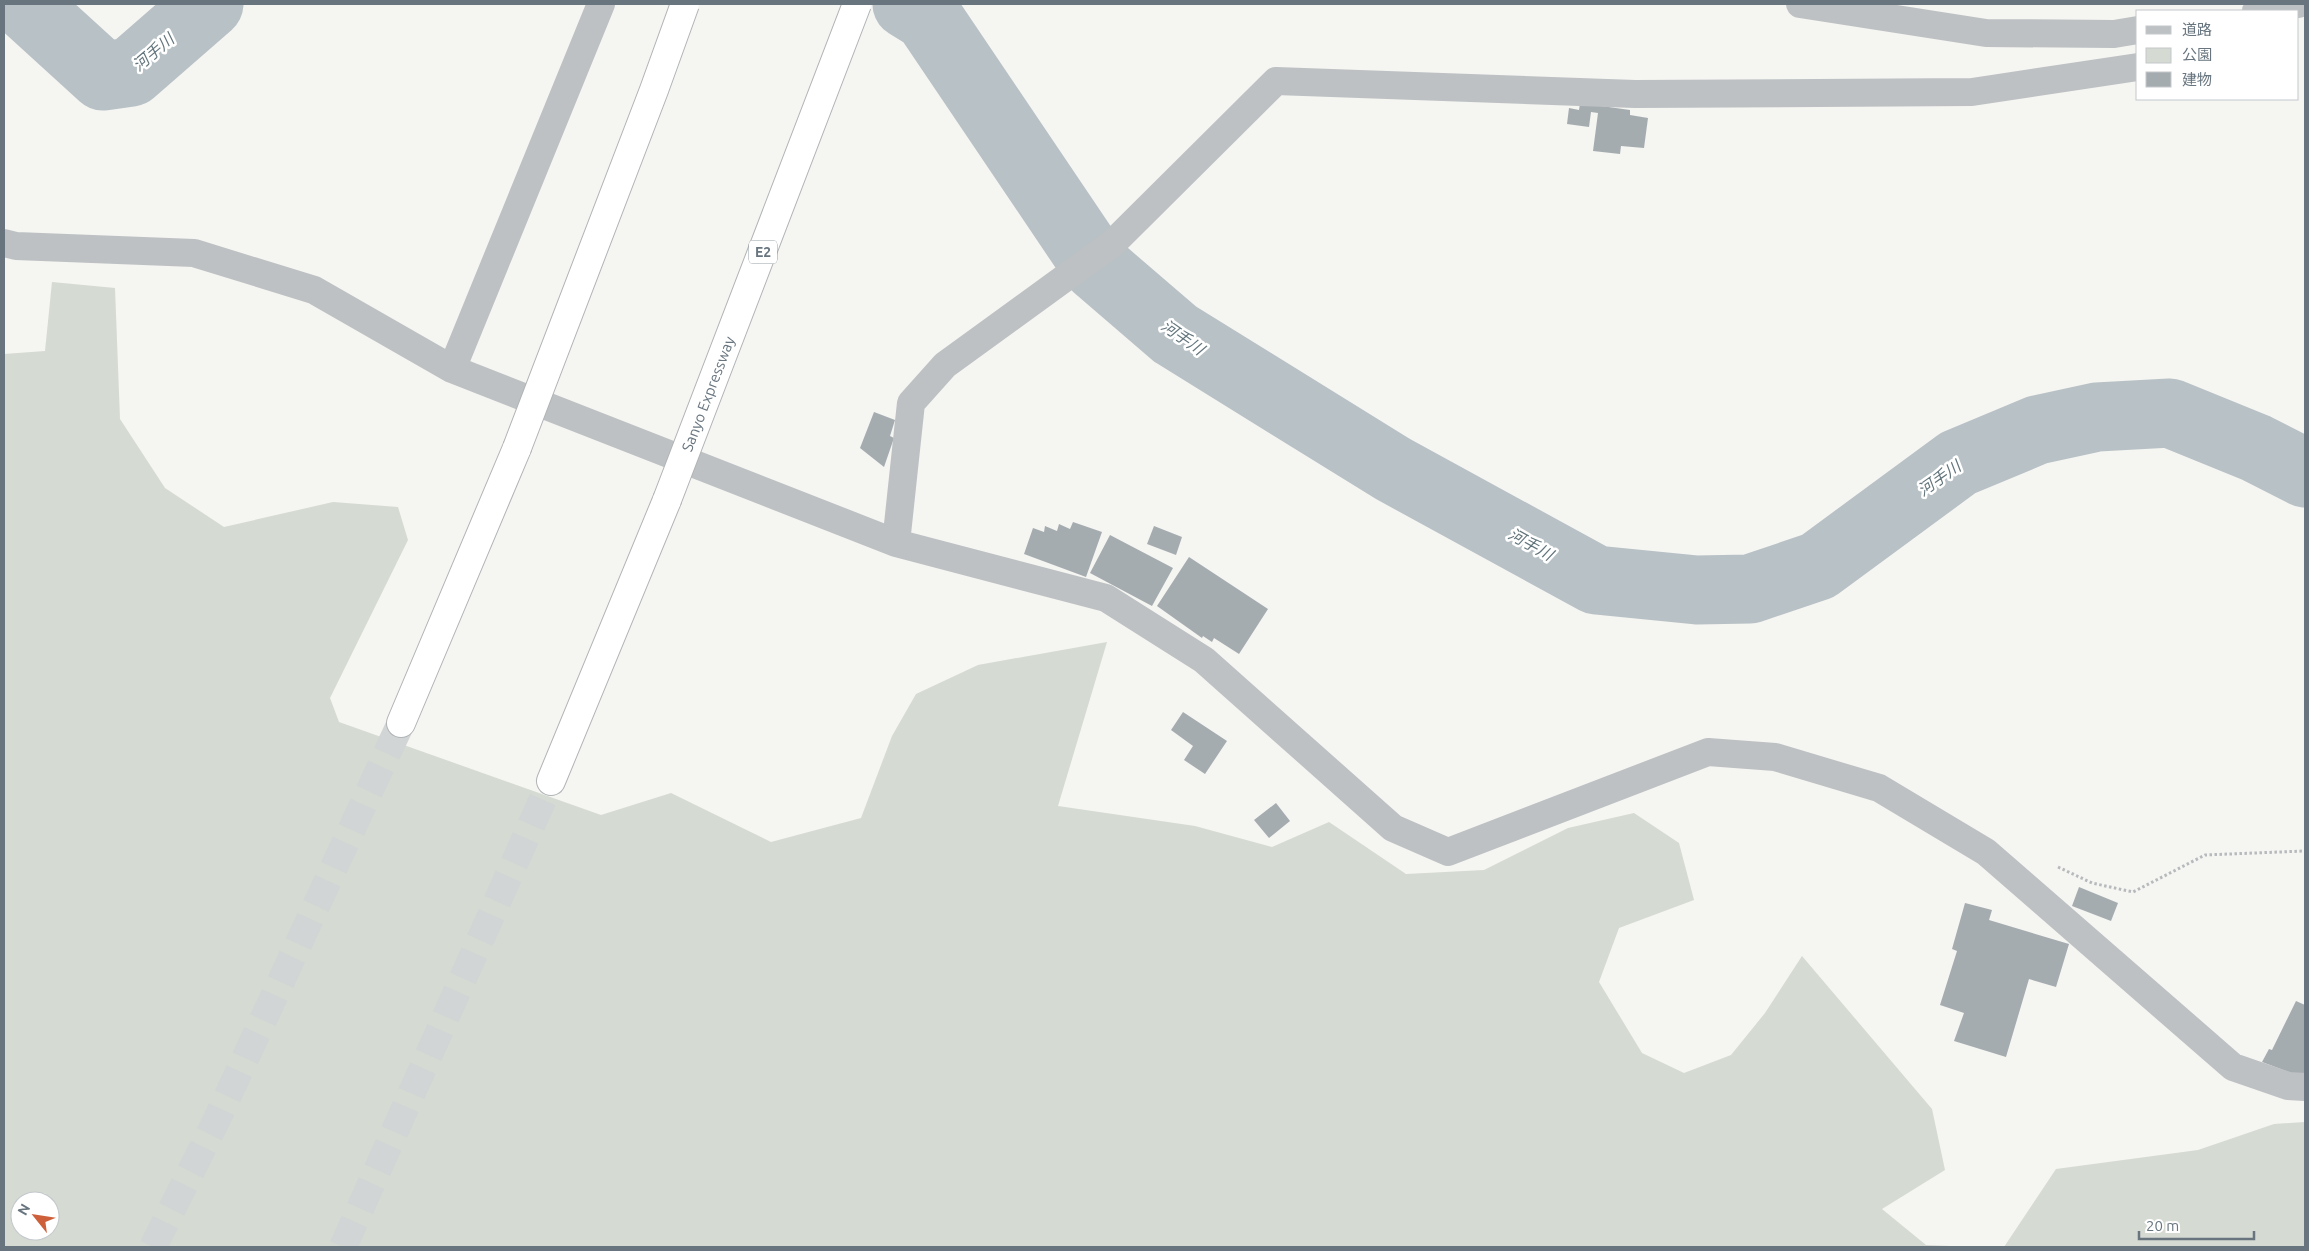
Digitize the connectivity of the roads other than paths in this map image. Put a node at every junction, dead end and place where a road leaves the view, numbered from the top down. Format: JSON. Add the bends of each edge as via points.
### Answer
{"nodes":[{"id":1,"x":601,"y":4,"type":"edge"},
{"id":2,"x":684,"y":4,"type":"edge"},
{"id":3,"x":857,"y":4,"type":"edge"},
{"id":4,"x":1800,"y":4,"type":"edge"},
{"id":5,"x":2291,"y":7,"type":"edge"},
{"id":6,"x":2265,"y":10,"type":"edge"},
{"id":7,"x":2136,"y":30,"type":"edge"},
{"id":8,"x":2136,"y":66,"type":"edge"},
{"id":9,"x":4,"y":243,"type":"edge"},
{"id":10,"x":452,"y":369,"type":"junction"},
{"id":11,"x":896,"y":543,"type":"junction"},
{"id":12,"x":400,"y":722,"type":"tunnel mouth"},
{"id":13,"x":551,"y":781,"type":"tunnel mouth"},
{"id":14,"x":2305,"y":1087,"type":"edge"}],
"edges":[{"from":1,"to":10,"type":"street"},
{"from":2,"to":12,"type":"highway","bridge":true,"via":[[517,448]]},
{"from":3,"to":13,"type":"highway","name":"Sanyo Expressway","number":"E2","bridge":true,"via":[[667,500]]},
{"from":4,"to":7,"type":"street","via":[[1986,33],[2114,34]]},
{"from":5,"to":6,"type":"street"},
{"from":8,"to":11,"type":"street","via":[[1972,92],[1635,94],[1276,81],[1113,243],[945,365],[911,403]]},
{"from":9,"to":10,"type":"street","via":[[194,253],[314,290]]},
{"from":10,"to":11,"type":"street"},
{"from":11,"to":14,"type":"street","via":[[1106,598],[1204,660],[1393,828],[1448,852],[1708,752],[1775,757],[1879,788],[1986,852],[2233,1067],[2288,1086]]}]}
